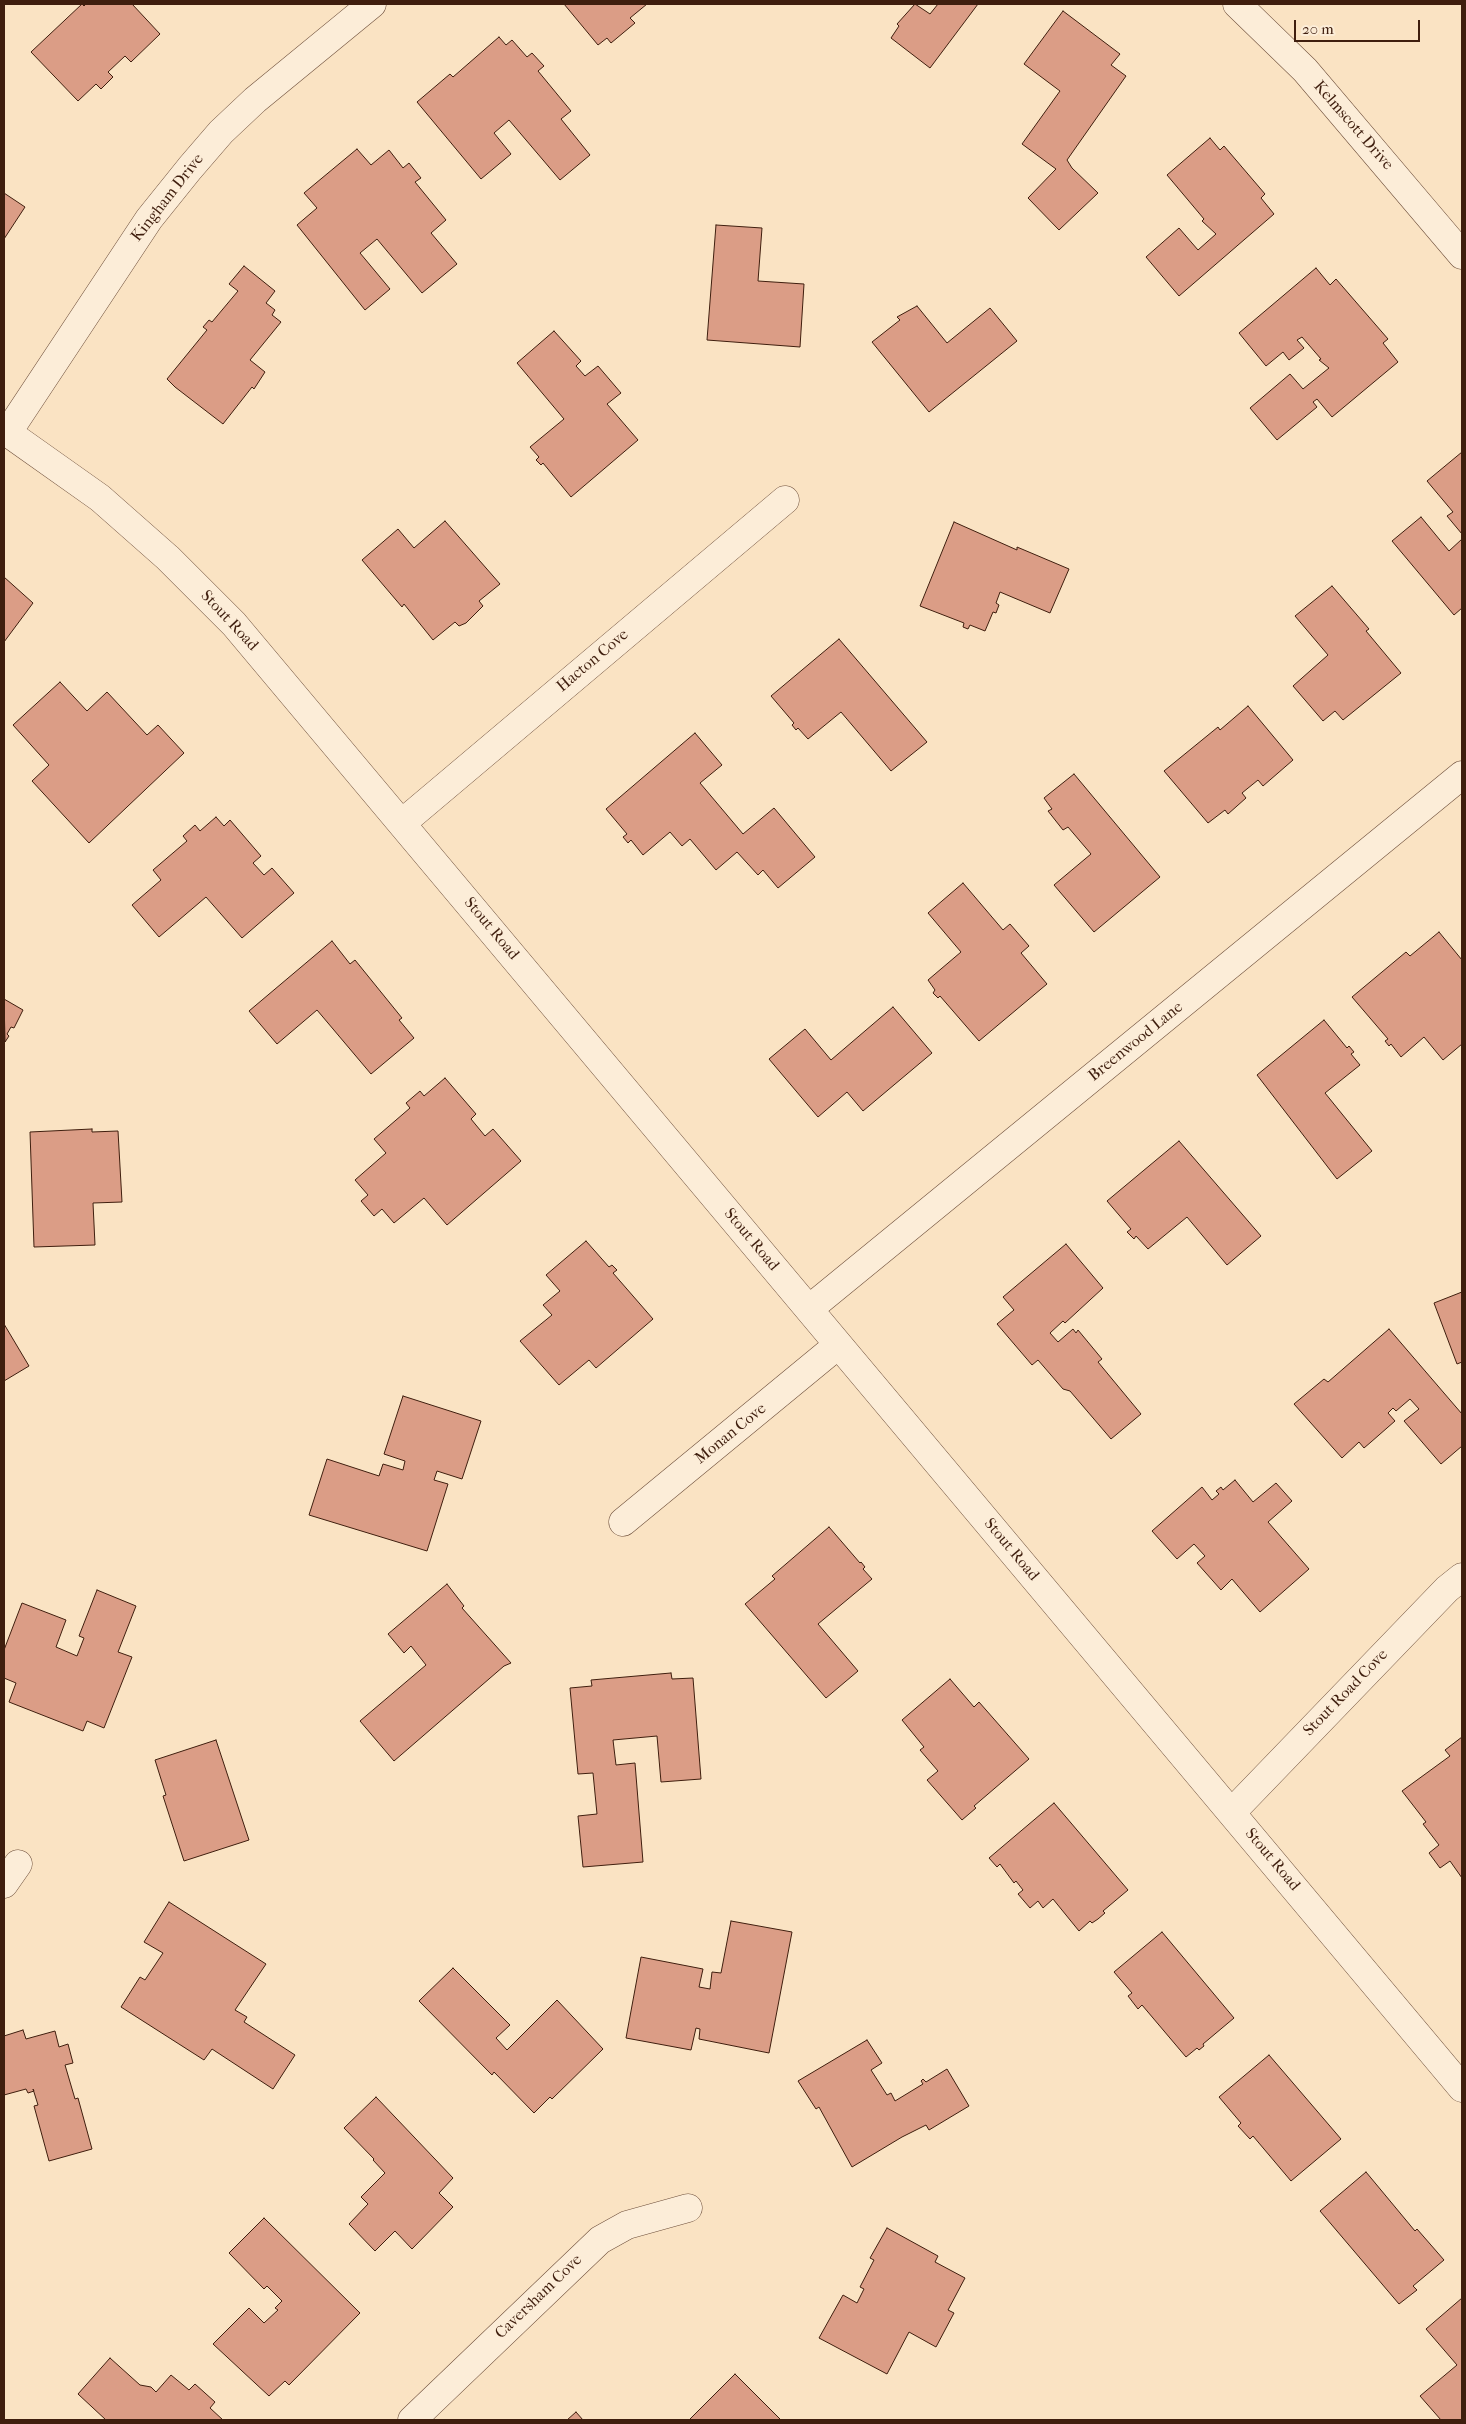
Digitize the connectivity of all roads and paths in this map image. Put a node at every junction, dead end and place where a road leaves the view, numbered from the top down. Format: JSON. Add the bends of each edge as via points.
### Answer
{"nodes":[{"id":1,"x":372,"y":4,"type":"edge"},
{"id":2,"x":1237,"y":4,"type":"edge"},
{"id":3,"x":1462,"y":255,"type":"edge"},
{"id":4,"x":6,"y":431,"type":"edge"},
{"id":5,"x":785,"y":500,"type":"dead end"},
{"id":6,"x":1462,"y":775,"type":"edge"},
{"id":7,"x":402,"y":823,"type":"junction"},
{"id":8,"x":809,"y":1309,"type":"junction"},
{"id":9,"x":838,"y":1346,"type":"junction"},
{"id":10,"x":623,"y":1522,"type":"dead end"},
{"id":11,"x":1462,"y":1577,"type":"edge"},
{"id":12,"x":1232,"y":1812,"type":"junction"},
{"id":13,"x":1462,"y":2088,"type":"edge"},
{"id":14,"x":688,"y":2208,"type":"dead end"},
{"id":15,"x":412,"y":2420,"type":"edge"}],
"edges":[{"from":1,"to":4,"type":"street","name":"Kingham Drive","via":[[255,100],[190,168],[149,219]]},
{"from":2,"to":3,"type":"street","name":"Kelmscott Drive","via":[[1305,70]]},
{"from":4,"to":7,"type":"street","name":"Stout Road","via":[[100,498],[168,558],[234,624]]},
{"from":5,"to":7,"type":"street","name":"Hacton Cove"},
{"from":6,"to":8,"type":"street","name":"Breenwood Lane"},
{"from":7,"to":8,"type":"street","name":"Stout Road"},
{"from":8,"to":9,"type":"street","name":"Stout Road"},
{"from":9,"to":10,"type":"street","name":"Monan Cove"},
{"from":9,"to":12,"type":"street","name":"Stout Road"},
{"from":11,"to":12,"type":"street","name":"Stout Road Cove"},
{"from":12,"to":13,"type":"street","name":"Stout Road"},
{"from":14,"to":15,"type":"street","name":"Caversham Cove","via":[[628,2225],[600,2240]]}]}
